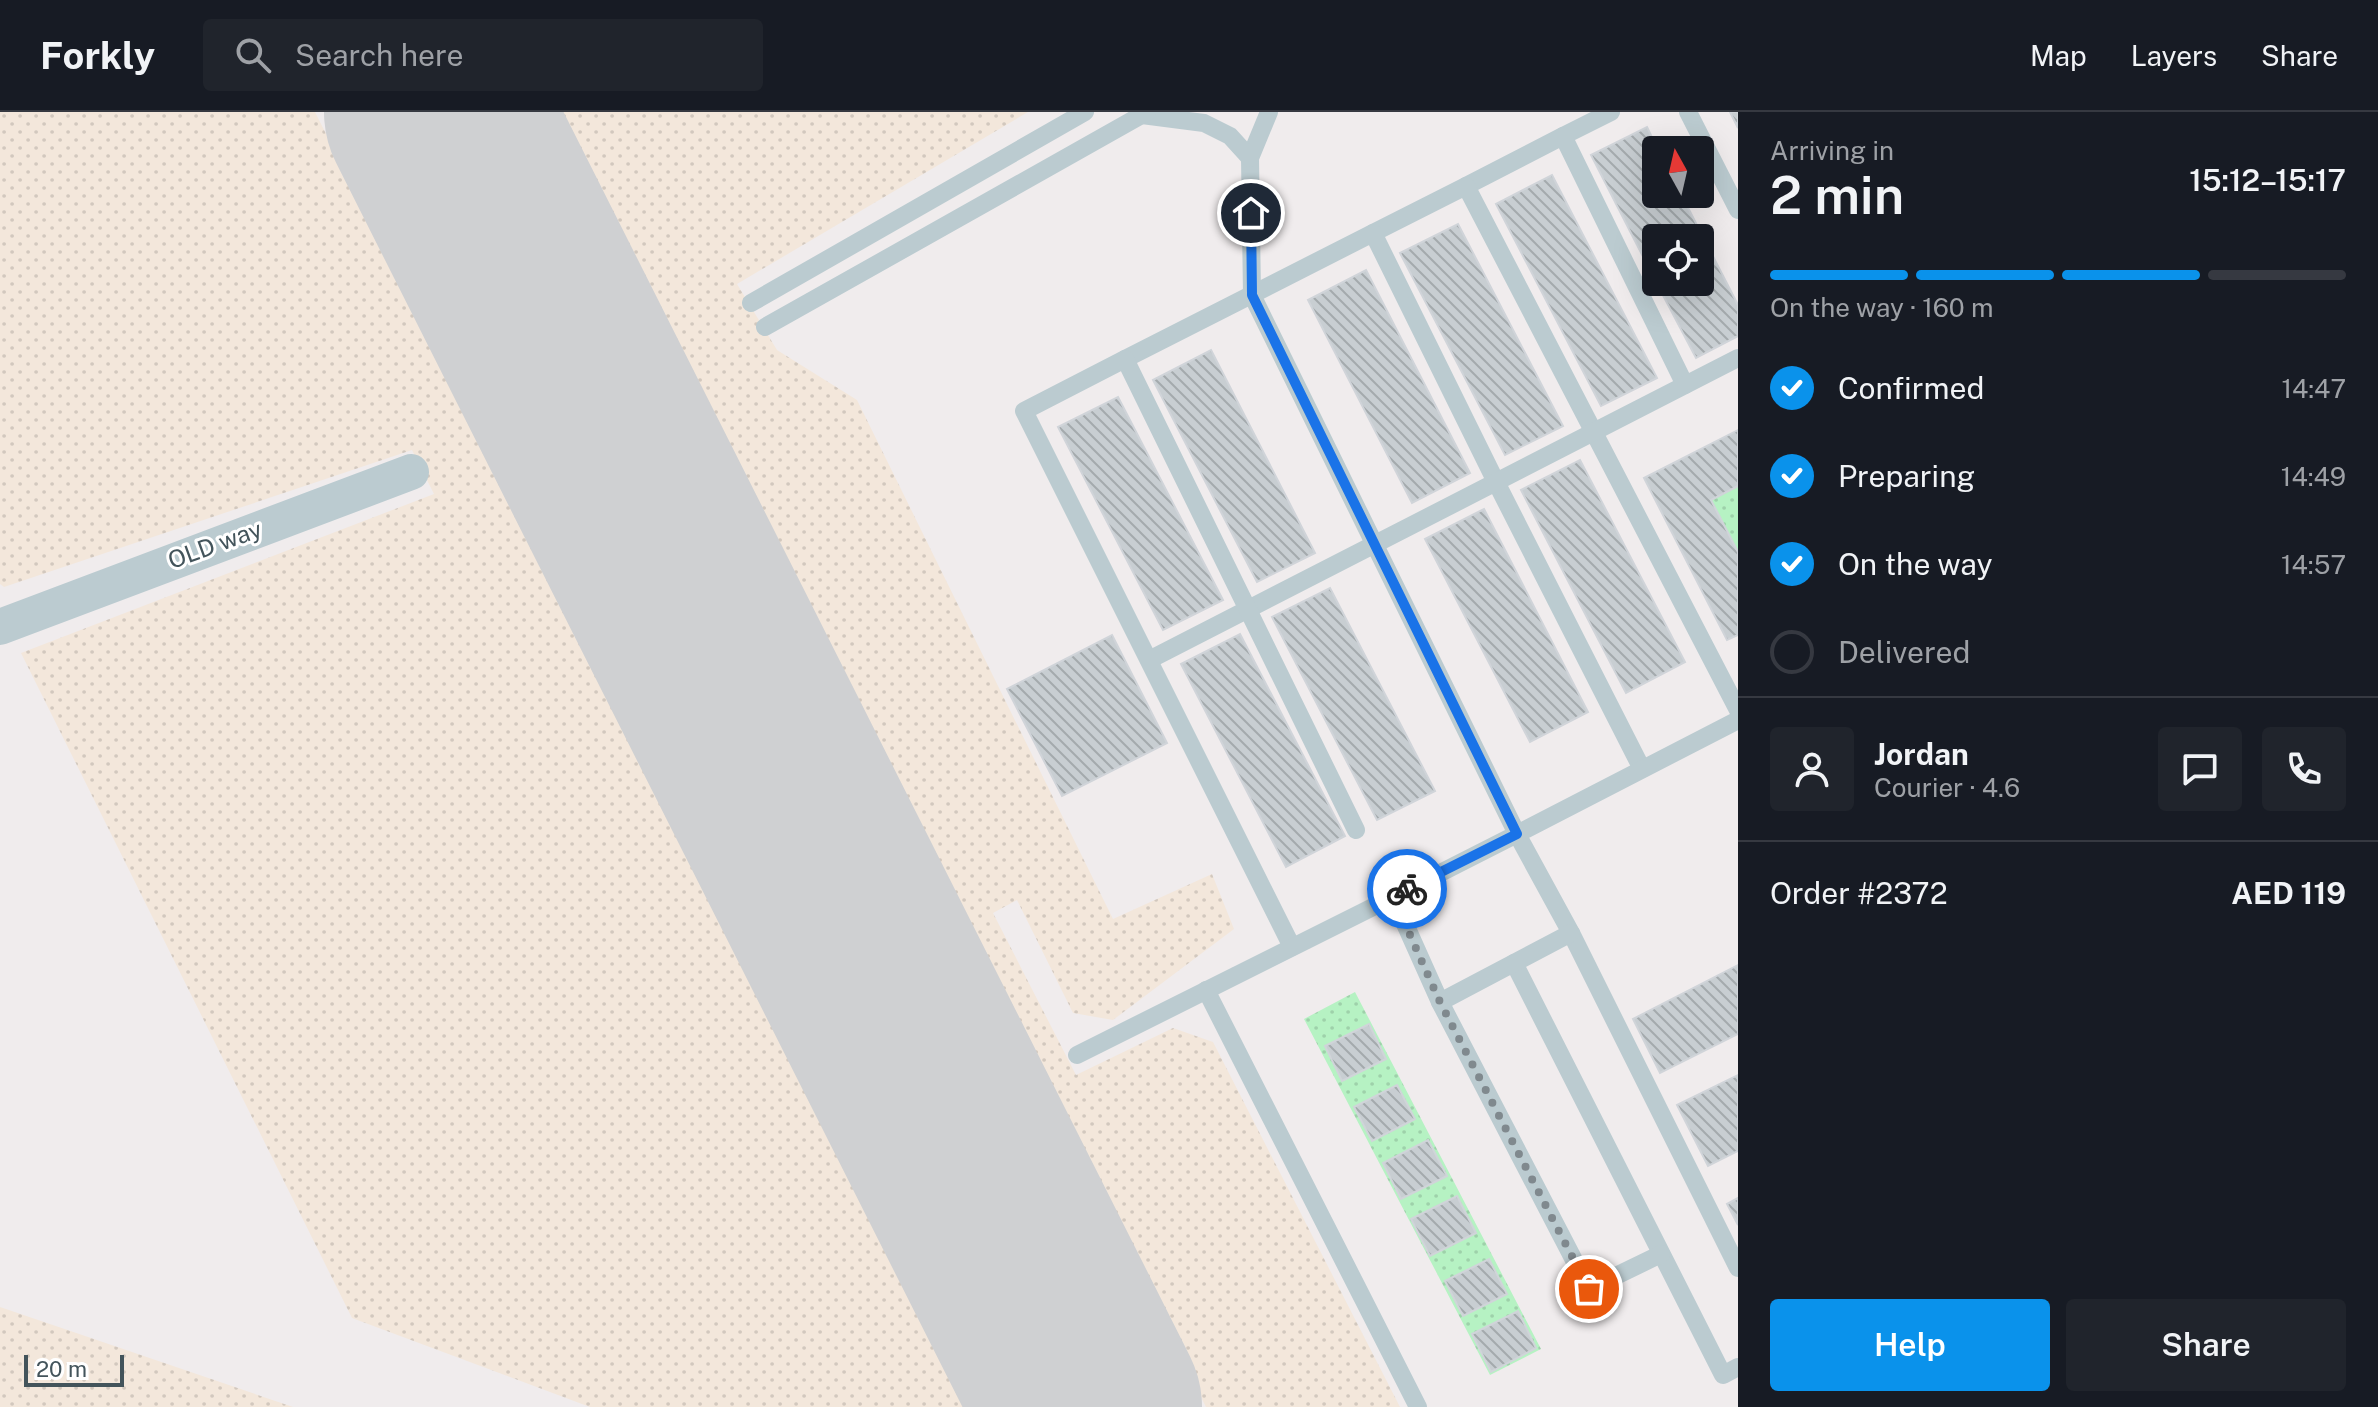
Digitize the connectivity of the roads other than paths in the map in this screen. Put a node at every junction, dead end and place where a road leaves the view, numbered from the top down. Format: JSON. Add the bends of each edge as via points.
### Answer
{"nodes":[{"id":1,"x":1085,"y":112,"type":"edge"},
{"id":2,"x":1269,"y":112,"type":"edge"},
{"id":3,"x":1611,"y":112,"type":"edge"},
{"id":4,"x":1688,"y":112,"type":"edge"},
{"id":5,"x":1144,"y":113,"type":"edge"},
{"id":6,"x":1563,"y":136,"type":"junction"},
{"id":7,"x":1250,"y":158,"type":"junction"},
{"id":8,"x":1466,"y":186,"type":"junction"},
{"id":9,"x":1738,"y":210,"type":"edge"},
{"id":10,"x":1373,"y":233,"type":"junction"},
{"id":11,"x":1252,"y":295,"type":"junction"},
{"id":12,"x":751,"y":303,"type":"dead end"},
{"id":13,"x":765,"y":327,"type":"dead end"},
{"id":14,"x":1738,"y":358,"type":"edge"},
{"id":15,"x":1125,"y":359,"type":"junction"},
{"id":16,"x":1685,"y":385,"type":"junction"},
{"id":17,"x":1593,"y":432,"type":"junction"},
{"id":18,"x":411,"y":472,"type":"dead end"},
{"id":19,"x":1496,"y":482,"type":"junction"},
{"id":20,"x":1376,"y":544,"type":"junction"},
{"id":21,"x":1247,"y":609,"type":"junction"},
{"id":22,"x":9,"y":623,"type":"edge"},
{"id":23,"x":1149,"y":660,"type":"junction"},
{"id":24,"x":1738,"y":710,"type":"edge"},
{"id":25,"x":1738,"y":720,"type":"edge"},
{"id":26,"x":1642,"y":769,"type":"junction"},
{"id":27,"x":1356,"y":830,"type":"dead end"},
{"id":28,"x":1517,"y":834,"type":"junction"},
{"id":29,"x":1393,"y":897,"type":"junction"},
{"id":30,"x":1571,"y":933,"type":"junction"},
{"id":31,"x":1292,"y":947,"type":"junction"},
{"id":32,"x":1514,"y":963,"type":"junction"},
{"id":33,"x":1206,"y":990,"type":"junction"},
{"id":34,"x":1440,"y":1002,"type":"junction"},
{"id":35,"x":1077,"y":1055,"type":"dead end"},
{"id":36,"x":1661,"y":1254,"type":"junction"},
{"id":37,"x":1738,"y":1268,"type":"edge"},
{"id":38,"x":1738,"y":1367,"type":"edge"},
{"id":39,"x":1418,"y":1407,"type":"edge"}],
"edges":[{"from":1,"to":12,"type":"lane"},
{"from":2,"to":7,"type":"lane"},
{"from":3,"to":6,"type":"lane"},
{"from":4,"to":9,"type":"lane"},
{"from":5,"to":7,"type":"lane","via":[[1204,123],[1230,136]]},
{"from":5,"to":13,"type":"lane"},
{"from":6,"to":8,"type":"lane"},
{"from":6,"to":16,"type":"lane"},
{"from":7,"to":11,"type":"lane"},
{"from":8,"to":10,"type":"lane"},
{"from":8,"to":17,"type":"lane"},
{"from":10,"to":11,"type":"lane"},
{"from":10,"to":19,"type":"lane"},
{"from":11,"to":15,"type":"lane"},
{"from":11,"to":20,"type":"lane"},
{"from":14,"to":16,"type":"lane"},
{"from":15,"to":21,"type":"lane"},
{"from":15,"to":23,"type":"lane","via":[[1024,411]]},
{"from":16,"to":17,"type":"lane"},
{"from":17,"to":19,"type":"lane"},
{"from":17,"to":24,"type":"lane"},
{"from":18,"to":22,"type":"street","name":"OLD way"},
{"from":19,"to":20,"type":"lane"},
{"from":19,"to":26,"type":"lane"},
{"from":20,"to":21,"type":"lane"},
{"from":20,"to":28,"type":"lane"},
{"from":21,"to":23,"type":"lane"},
{"from":21,"to":27,"type":"lane"},
{"from":23,"to":31,"type":"lane"},
{"from":25,"to":26,"type":"lane"},
{"from":26,"to":28,"type":"lane"},
{"from":28,"to":29,"type":"lane"},
{"from":28,"to":30,"type":"lane"},
{"from":29,"to":31,"type":"lane"},
{"from":29,"to":34,"type":"lane"},
{"from":30,"to":32,"type":"lane"},
{"from":30,"to":37,"type":"lane"},
{"from":31,"to":33,"type":"lane"},
{"from":32,"to":34,"type":"lane"},
{"from":32,"to":36,"type":"lane"},
{"from":33,"to":35,"type":"lane"},
{"from":33,"to":39,"type":"lane"},
{"from":34,"to":36,"type":"lane","via":[[1589,1289]]},
{"from":36,"to":38,"type":"lane","via":[[1723,1375]]}]}
